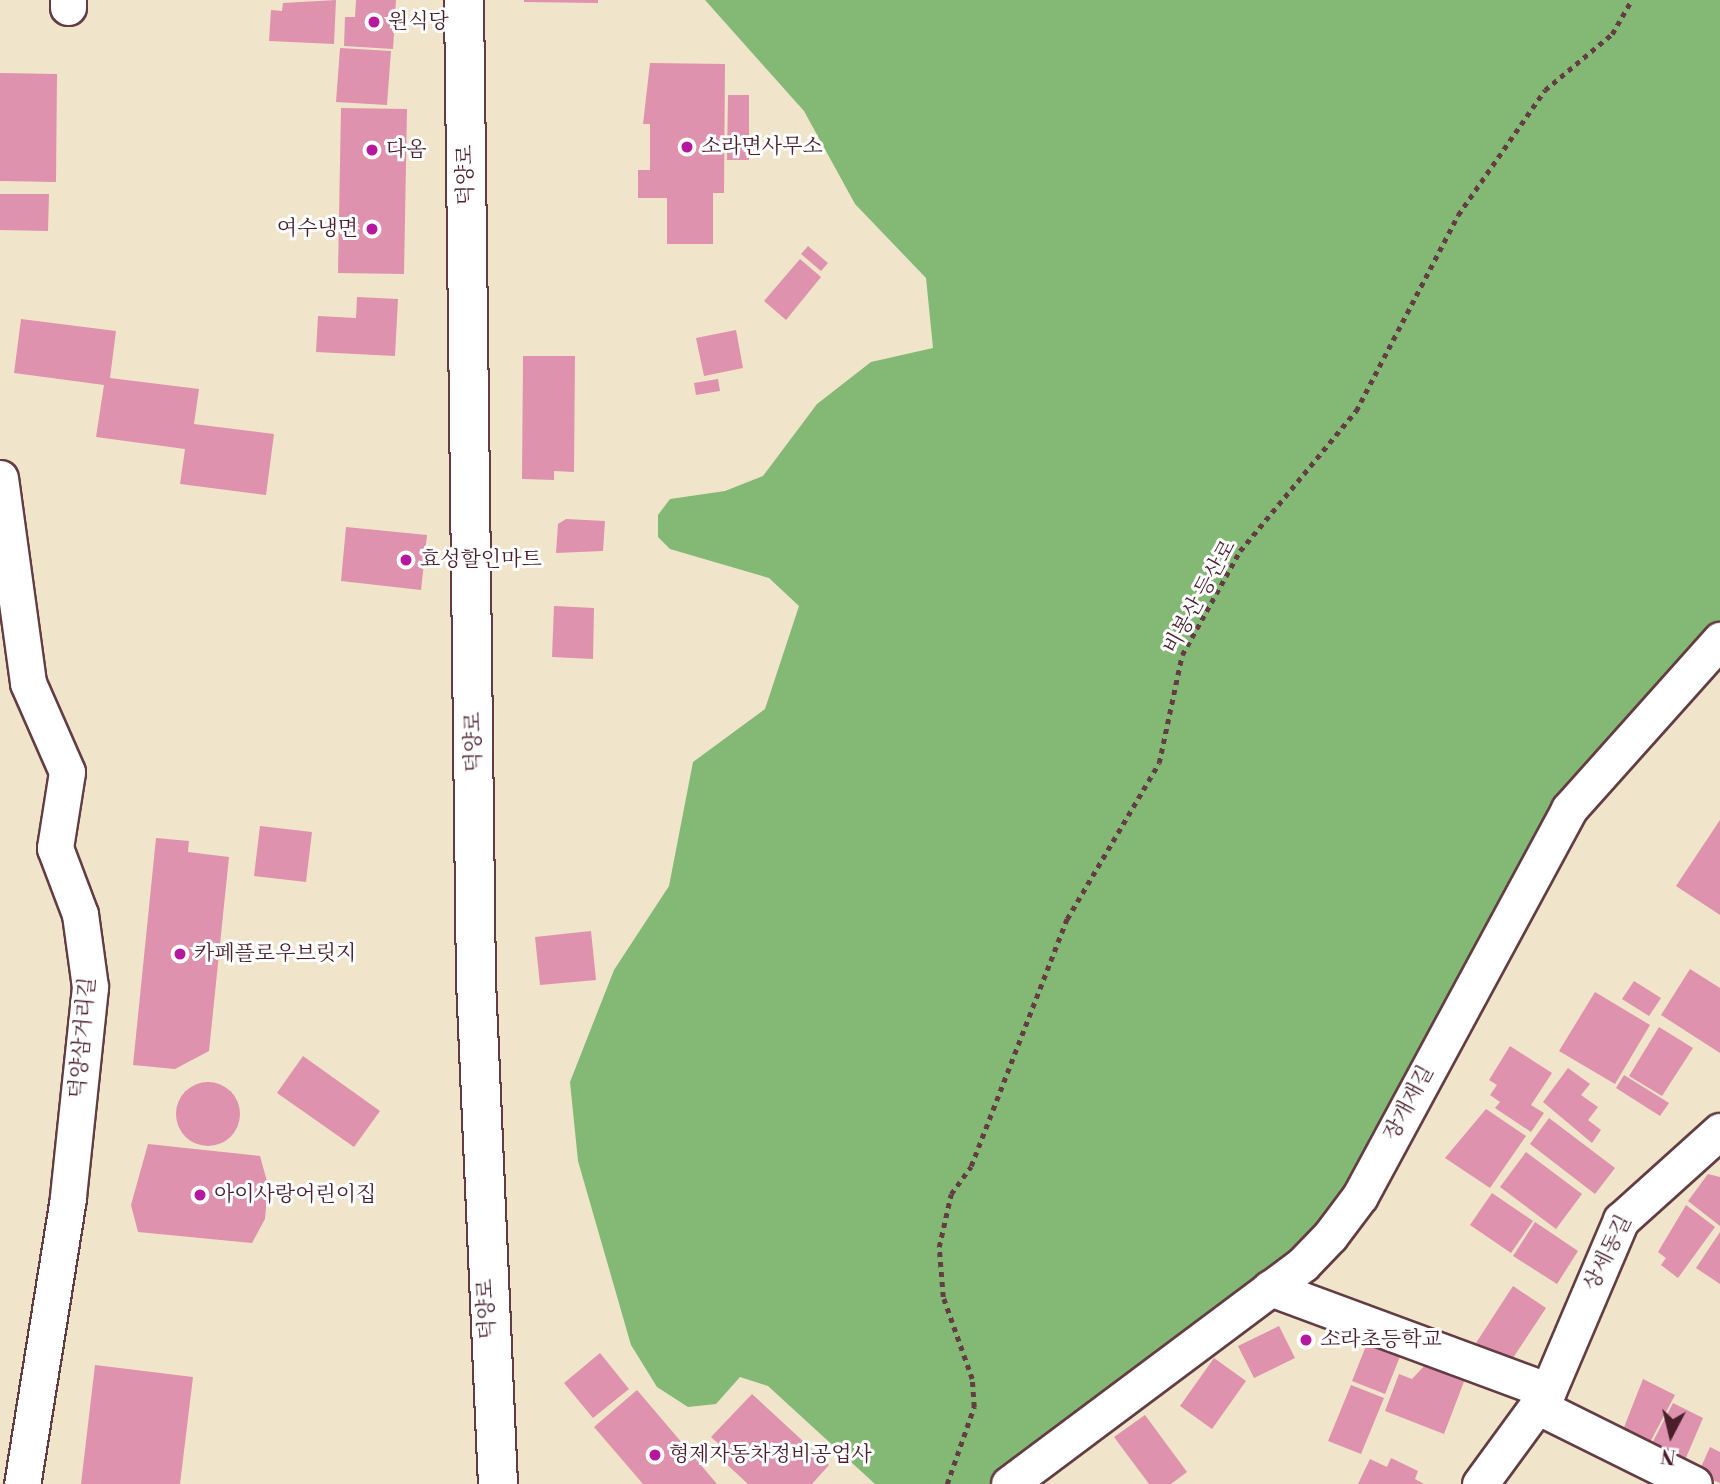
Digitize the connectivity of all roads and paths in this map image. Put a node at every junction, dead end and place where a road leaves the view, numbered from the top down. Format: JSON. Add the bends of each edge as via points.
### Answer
{"nodes":[{"id":1,"x":464,"y":0,"type":"edge"},
{"id":2,"x":1632,"y":0,"type":"edge"},
{"id":3,"x":0,"y":478,"type":"edge"},
{"id":4,"x":1720,"y":640,"type":"edge"},
{"id":5,"x":1720,"y":1131,"type":"edge"},
{"id":6,"x":1270,"y":1289,"type":"junction"},
{"id":7,"x":1543,"y":1398,"type":"junction"},
{"id":8,"x":22,"y":1484,"type":"edge"},
{"id":9,"x":498,"y":1484,"type":"edge"},
{"id":10,"x":947,"y":1484,"type":"edge"},
{"id":11,"x":1009,"y":1484,"type":"edge"},
{"id":12,"x":1480,"y":1484,"type":"edge"},
{"id":13,"x":1693,"y":1484,"type":"edge"}],
"edges":[{"from":1,"to":9,"type":"main road","name":"덕양로","via":[[476,981]]},
{"from":2,"to":10,"type":"path","name":"비봉산 등산로","via":[[1612,34],[1545,89],[1458,215],[1356,411],[1240,551],[1182,655],[1160,764],[1067,919],[971,1166],[951,1194],[939,1247],[943,1297],[972,1379],[974,1407]]},
{"from":3,"to":8,"type":"street","name":"덕양삼거리길","via":[[29,683],[67,772],[55,848],[80,914],[90,987],[68,1198]]},
{"from":4,"to":6,"type":"street","name":"장개재길","via":[[1569,809],[1360,1196],[1303,1264]]},
{"from":5,"to":7,"type":"street","name":"상세동길","via":[[1621,1220]]},
{"from":6,"to":7,"type":"street"},
{"from":6,"to":11,"type":"street","name":"장개재길"},
{"from":7,"to":12,"type":"street","name":"상세동길"},
{"from":7,"to":13,"type":"street"}]}
